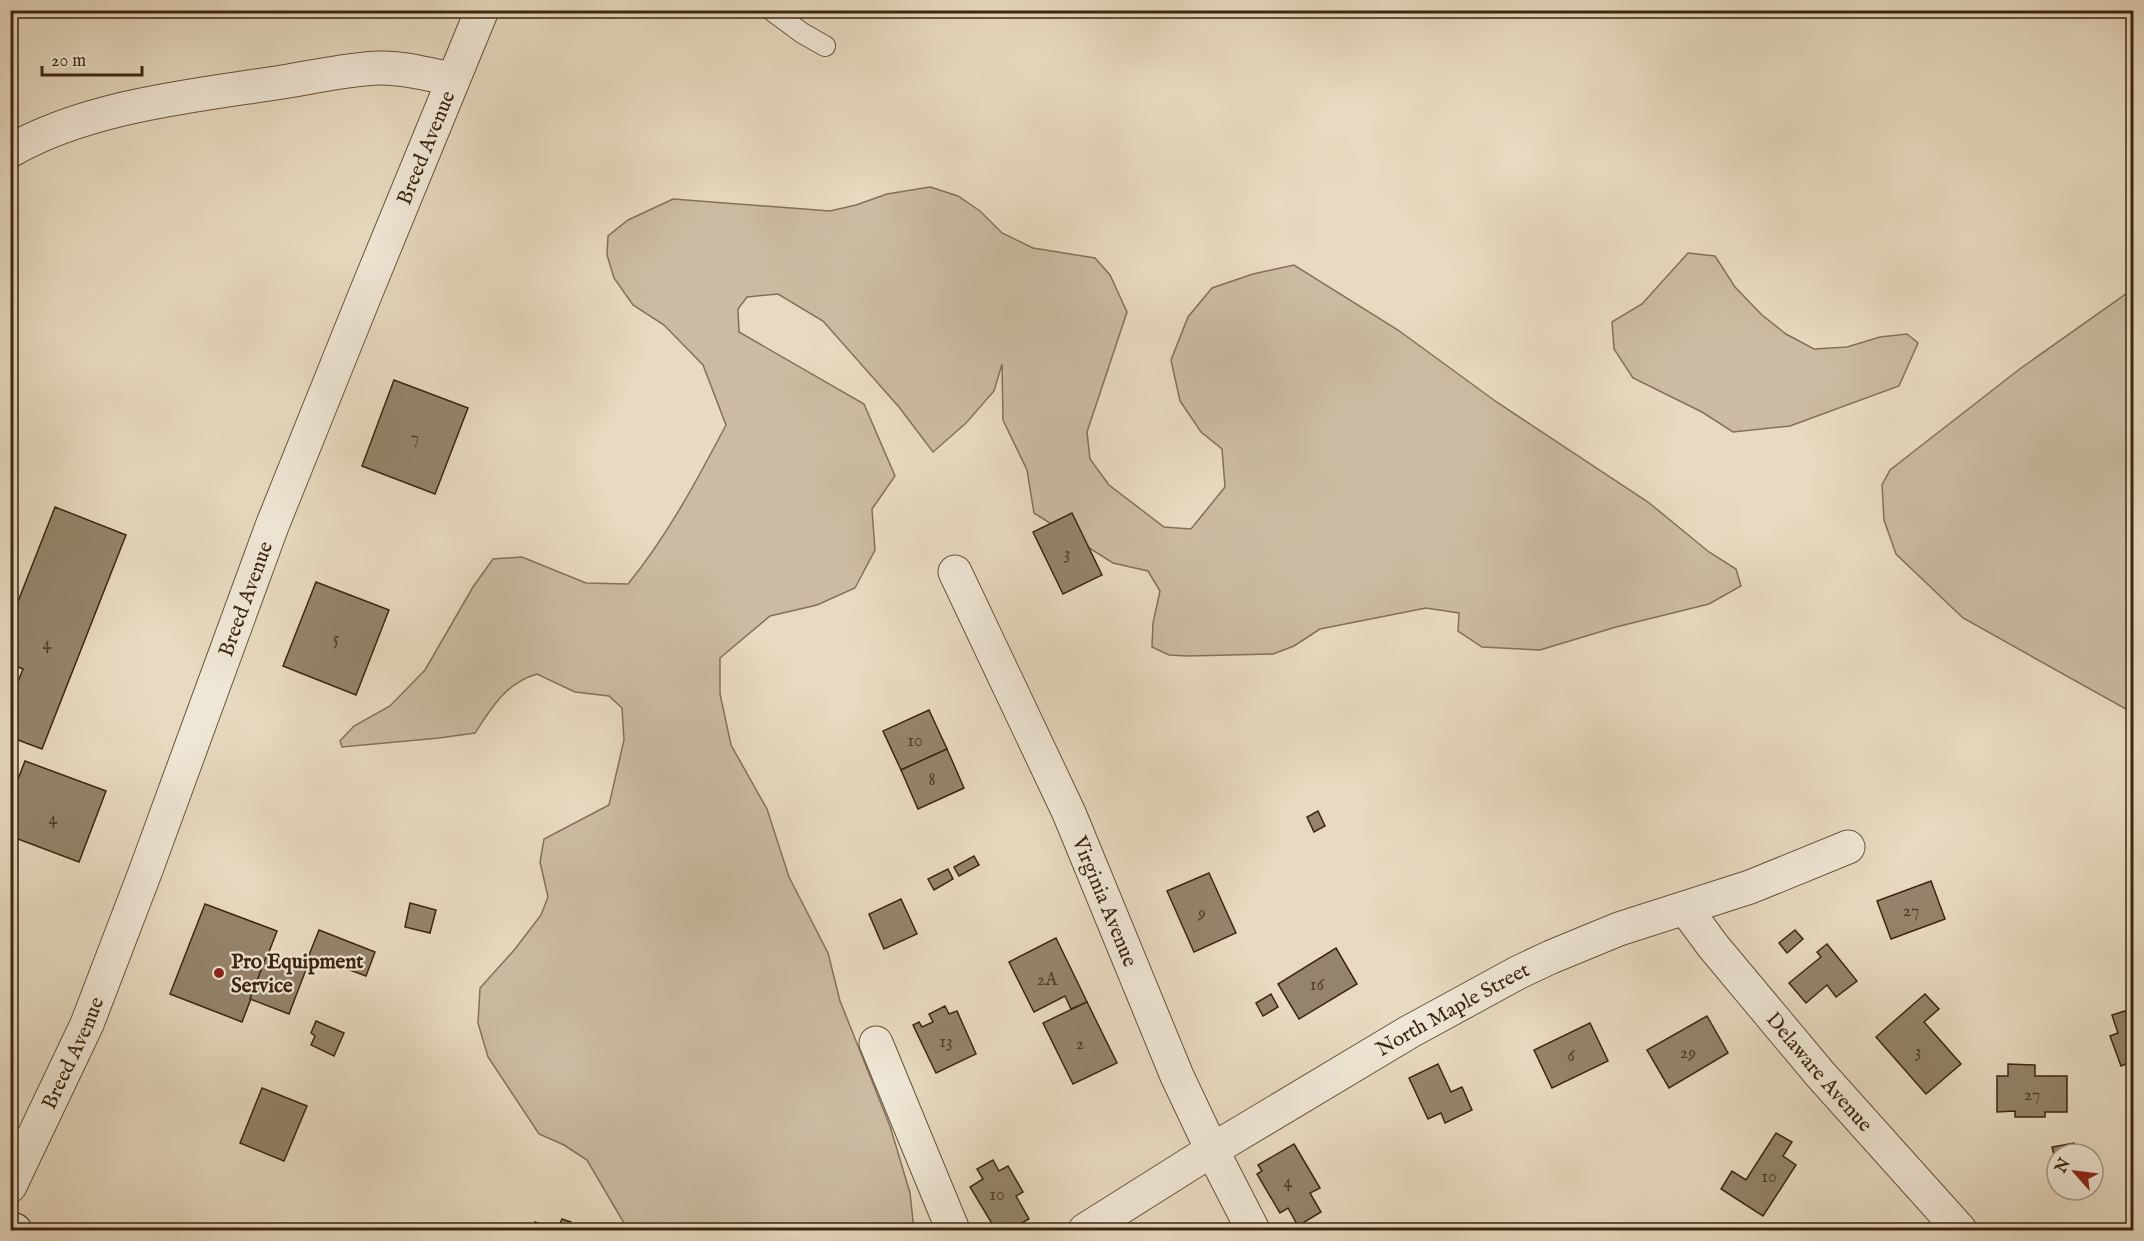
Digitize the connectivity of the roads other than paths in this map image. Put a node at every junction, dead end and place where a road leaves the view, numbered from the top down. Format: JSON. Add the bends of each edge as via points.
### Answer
{"nodes":[{"id":1,"x":482,"y":10,"type":"edge"},
{"id":2,"x":771,"y":10,"type":"edge"},
{"id":3,"x":825,"y":46,"type":"dead end"},
{"id":4,"x":453,"y":79,"type":"junction"},
{"id":5,"x":10,"y":151,"type":"edge"},
{"id":6,"x":955,"y":572,"type":"dead end"},
{"id":7,"x":1848,"y":847,"type":"dead end"},
{"id":8,"x":1685,"y":908,"type":"junction"},
{"id":9,"x":876,"y":1043,"type":"dead end"},
{"id":10,"x":1212,"y":1150,"type":"junction"},
{"id":11,"x":10,"y":1186,"type":"edge"},
{"id":12,"x":10,"y":1228,"type":"edge"},
{"id":13,"x":15,"y":1230,"type":"edge"},
{"id":14,"x":953,"y":1230,"type":"edge"},
{"id":15,"x":1084,"y":1230,"type":"edge"},
{"id":16,"x":1253,"y":1230,"type":"edge"},
{"id":17,"x":1960,"y":1230,"type":"edge"}],
"edges":[{"from":1,"to":4,"type":"street","name":"Breed Avenue"},
{"from":2,"to":3,"type":"lane"},
{"from":4,"to":5,"type":"street","via":[[379,68],[193,95],[87,120]]},
{"from":4,"to":11,"type":"street","name":"Breed Avenue","via":[[272,526],[91,1014]]},
{"from":6,"to":10,"type":"street","name":"Virginia Avenue","via":[[1069,813],[1177,1076]]},
{"from":7,"to":8,"type":"street","name":"North Maple Street","via":[[1750,887]]},
{"from":8,"to":10,"type":"street","name":"North Maple Street","via":[[1650,917],[1585,943],[1486,989]]},
{"from":8,"to":17,"type":"street","name":"Delaware Avenue","via":[[1820,1074]]},
{"from":9,"to":14,"type":"street"},
{"from":10,"to":15,"type":"street","name":"North Maple Street"},
{"from":10,"to":16,"type":"street","name":"Virginia Avenue"},
{"from":12,"to":13,"type":"street"}]}
